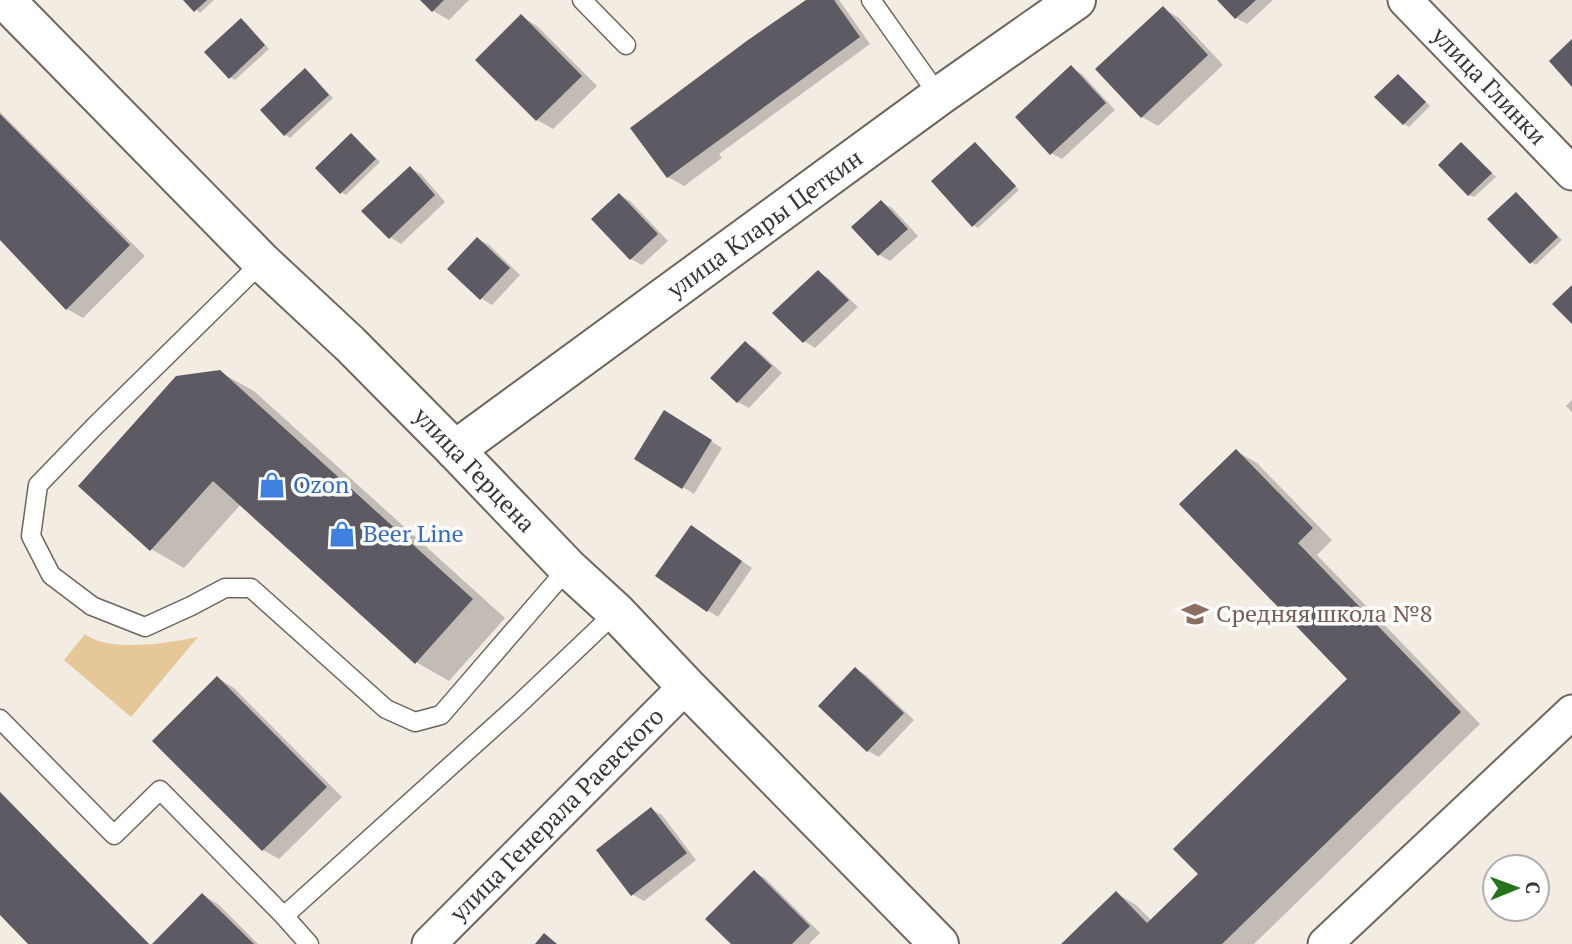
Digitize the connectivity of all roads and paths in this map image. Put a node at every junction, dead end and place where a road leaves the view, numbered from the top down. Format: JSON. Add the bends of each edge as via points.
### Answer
{"nodes":[{"id":1,"x":5,"y":0,"type":"edge"},
{"id":2,"x":582,"y":0,"type":"edge"},
{"id":3,"x":871,"y":0,"type":"edge"},
{"id":4,"x":1076,"y":0,"type":"edge"},
{"id":5,"x":1405,"y":0,"type":"edge"},
{"id":6,"x":626,"y":45,"type":"dead end"},
{"id":7,"x":939,"y":96,"type":"junction"},
{"id":8,"x":1572,"y":173,"type":"edge"},
{"id":9,"x":262,"y":262,"type":"junction"},
{"id":10,"x":455,"y":450,"type":"junction"},
{"id":11,"x":568,"y":568,"type":"junction"},
{"id":12,"x":616,"y":612,"type":"junction"},
{"id":13,"x":686,"y":686,"type":"junction"},
{"id":14,"x":1571,"y":716,"type":"edge"},
{"id":15,"x":0,"y":719,"type":"edge"},
{"id":16,"x":284,"y":916,"type":"junction"},
{"id":17,"x":309,"y":944,"type":"edge"},
{"id":18,"x":429,"y":944,"type":"edge"},
{"id":19,"x":939,"y":944,"type":"edge"},
{"id":20,"x":1325,"y":944,"type":"edge"}],
"edges":[{"from":1,"to":9,"type":"main road","name":"улица Герцена"},
{"from":2,"to":6,"type":"lane"},
{"from":3,"to":7,"type":"lane"},
{"from":4,"to":7,"type":"main road","name":"улица Клары Цеткин"},
{"from":5,"to":8,"type":"street","name":"улица Глинки"},
{"from":7,"to":10,"type":"main road","name":"улица Клары Цеткин"},
{"from":9,"to":10,"type":"main road","name":"улица Герцена"},
{"from":9,"to":11,"type":"lane","via":[[38,485],[31,536],[51,575],[92,606],[145,626],[225,588],[251,587],[386,709],[415,722],[441,715]]},
{"from":10,"to":11,"type":"main road","name":"улица Герцена"},
{"from":11,"to":12,"type":"main road","name":"улица Герцена"},
{"from":12,"to":13,"type":"main road","name":"улица Герцена"},
{"from":12,"to":16,"type":"lane"},
{"from":13,"to":18,"type":"street","name":"улица Генерала Раевского"},
{"from":13,"to":19,"type":"main road","name":"улица Герцена"},
{"from":14,"to":20,"type":"street"},
{"from":15,"to":16,"type":"lane","via":[[114,835],[160,790]]},
{"from":16,"to":17,"type":"lane"}]}
